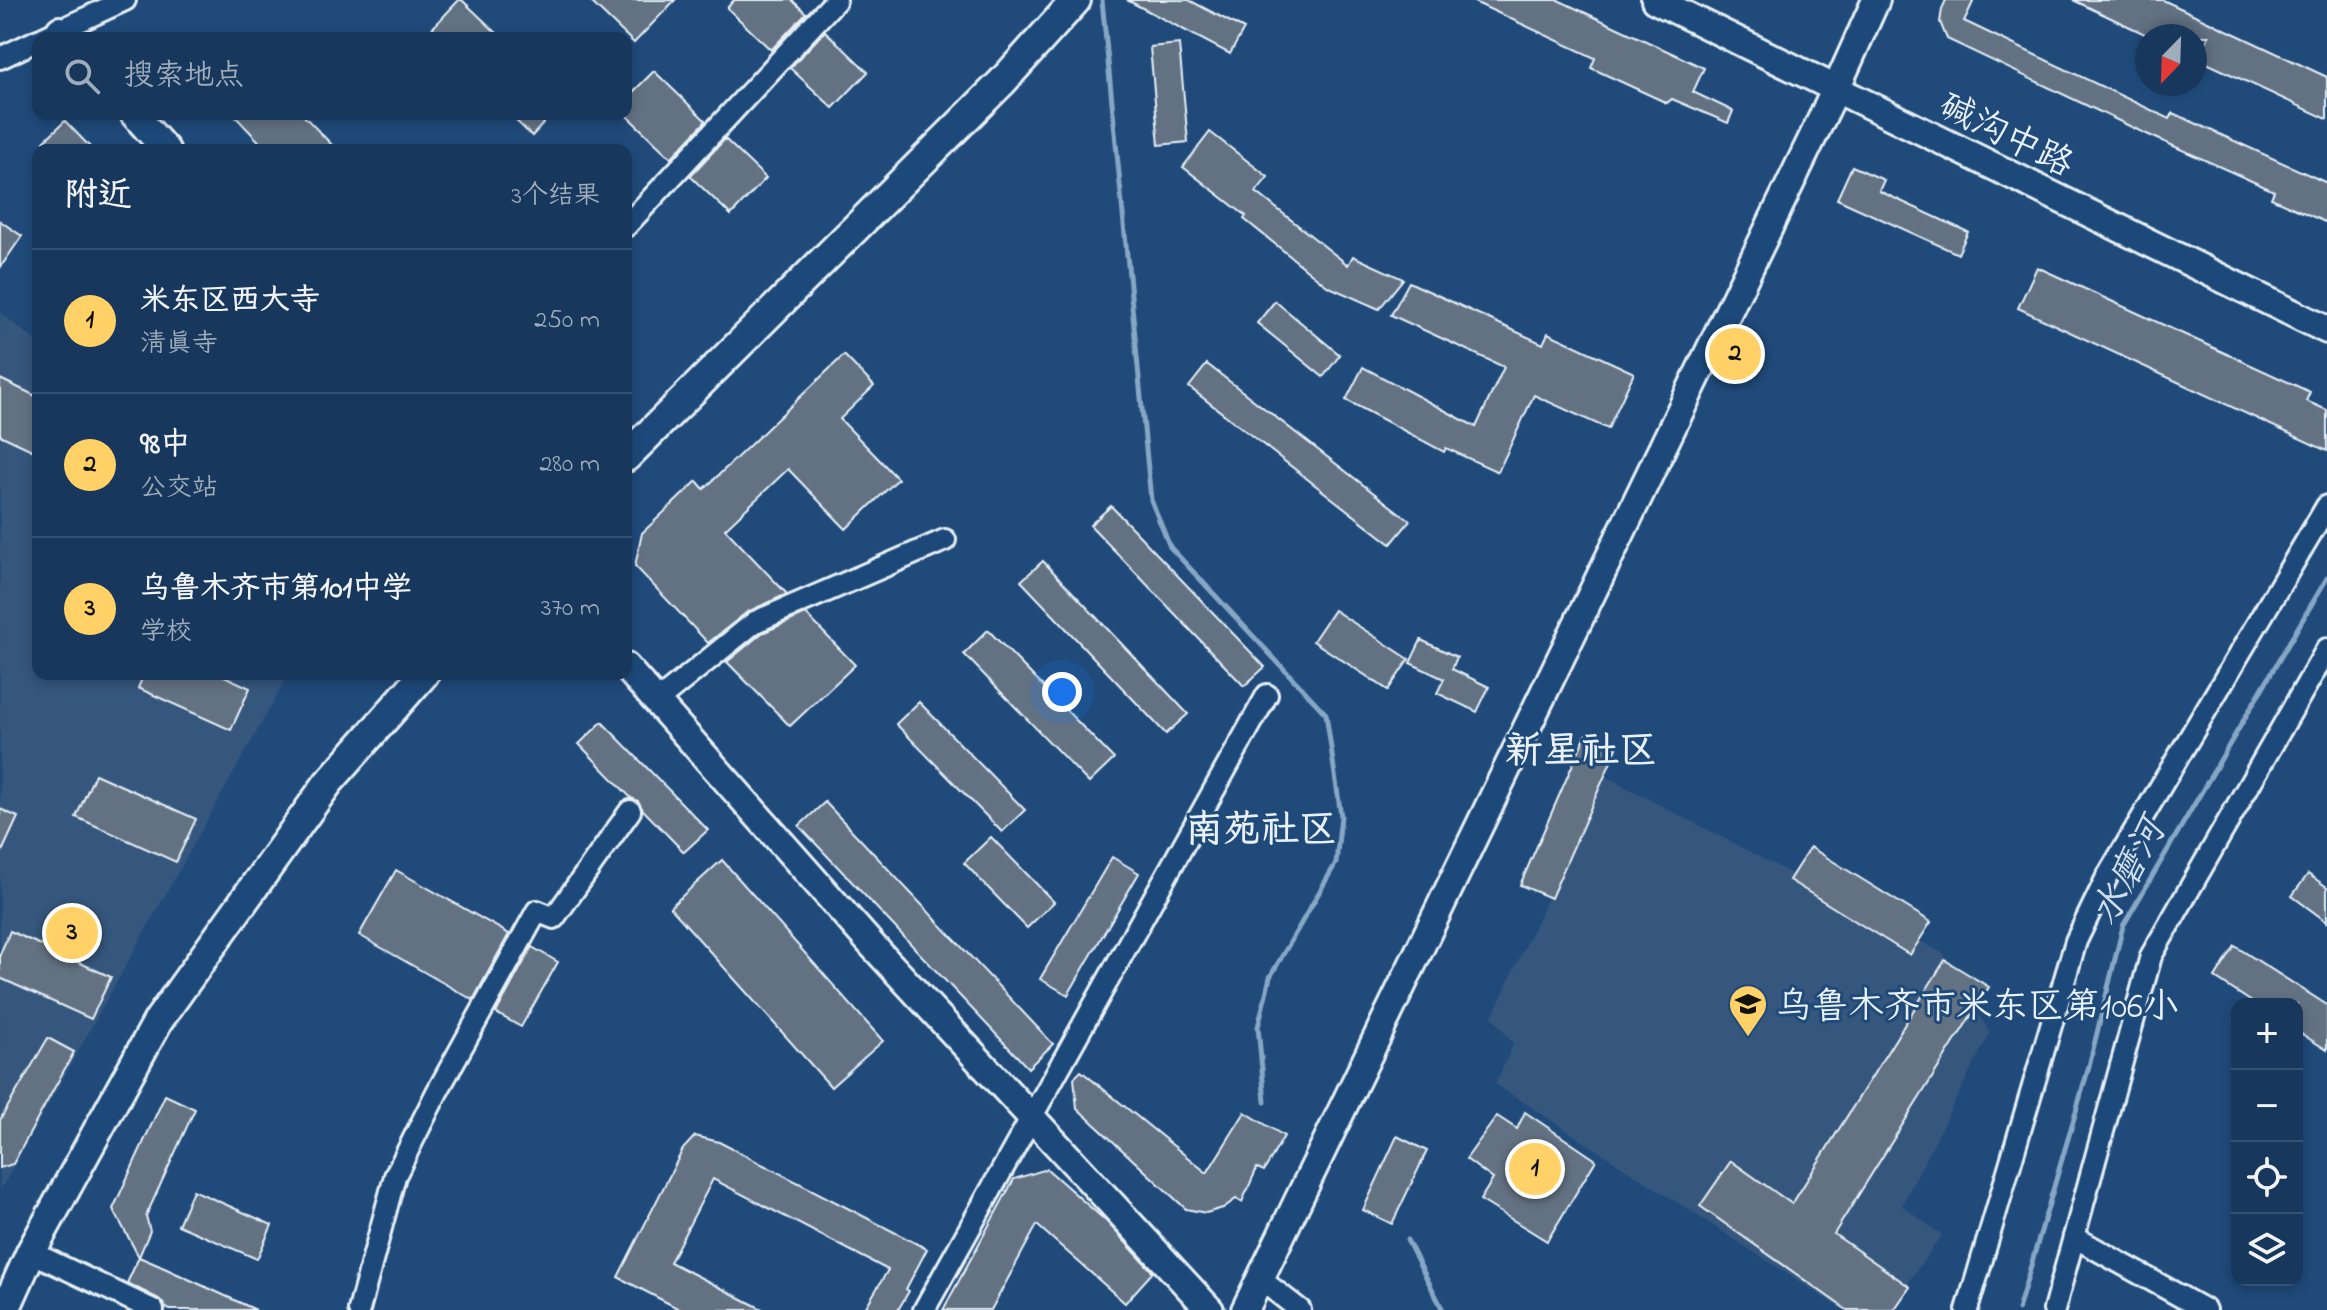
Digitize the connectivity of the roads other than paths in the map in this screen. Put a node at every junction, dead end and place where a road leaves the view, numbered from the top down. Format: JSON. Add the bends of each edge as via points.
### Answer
{"nodes":[{"id":1,"x":125,"y":0,"type":"edge"},
{"id":2,"x":836,"y":0,"type":"edge"},
{"id":3,"x":1076,"y":0,"type":"edge"},
{"id":4,"x":1655,"y":0,"type":"edge"},
{"id":5,"x":1876,"y":0,"type":"edge"},
{"id":6,"x":62,"y":32,"type":"edge"},
{"id":7,"x":32,"y":45,"type":"edge"},
{"id":8,"x":0,"y":58,"type":"edge"},
{"id":9,"x":1836,"y":89,"type":"junction"},
{"id":10,"x":139,"y":120,"type":"edge"},
{"id":11,"x":161,"y":144,"type":"edge"},
{"id":12,"x":632,"y":220,"type":"edge"},
{"id":13,"x":2327,"y":330,"type":"edge"},
{"id":14,"x":632,"y":451,"type":"edge"},
{"id":15,"x":2327,"y":506,"type":"edge"},
{"id":16,"x":945,"y":540,"type":"dead end"},
{"id":17,"x":2327,"y":649,"type":"edge"},
{"id":18,"x":632,"y":674,"type":"edge"},
{"id":19,"x":419,"y":680,"type":"edge"},
{"id":20,"x":1267,"y":695,"type":"dead end"},
{"id":21,"x":656,"y":702,"type":"junction"},
{"id":22,"x":630,"y":811,"type":"dead end"},
{"id":23,"x":1032,"y":1118,"type":"junction"},
{"id":24,"x":2074,"y":1237,"type":"junction"},
{"id":25,"x":31,"y":1252,"type":"junction"},
{"id":26,"x":1260,"y":1279,"type":"junction"},
{"id":27,"x":10,"y":1305,"type":"edge"},
{"id":28,"x":153,"y":1310,"type":"edge"},
{"id":29,"x":359,"y":1310,"type":"edge"},
{"id":30,"x":924,"y":1310,"type":"edge"},
{"id":31,"x":1210,"y":1310,"type":"edge"},
{"id":32,"x":1245,"y":1310,"type":"edge"},
{"id":33,"x":1300,"y":1310,"type":"edge"},
{"id":34,"x":1967,"y":1310,"type":"edge"},
{"id":35,"x":2054,"y":1310,"type":"edge"},
{"id":36,"x":2205,"y":1310,"type":"edge"}],
"edges":[{"from":1,"to":6,"type":"street"},
{"from":2,"to":12,"type":"street"},
{"from":3,"to":14,"type":"main road","via":[[991,93]]},
{"from":4,"to":9,"type":"street","name":"碱沟中路"},
{"from":5,"to":9,"type":"street"},
{"from":7,"to":8,"type":"street"},
{"from":9,"to":13,"type":"street","name":"碱沟中路"},
{"from":9,"to":26,"type":"street"},
{"from":10,"to":11,"type":"street"},
{"from":15,"to":34,"type":"street","via":[[2107,877],[2076,941]]},
{"from":16,"to":21,"type":"street","via":[[755,622]]},
{"from":17,"to":24,"type":"street","via":[[2151,956]]},
{"from":18,"to":21,"type":"street"},
{"from":19,"to":25,"type":"main road","via":[[328,783],[158,1021]]},
{"from":20,"to":23,"type":"street"},
{"from":21,"to":23,"type":"street"},
{"from":22,"to":29,"type":"street","via":[[554,918],[537,911],[437,1092],[395,1176]]},
{"from":23,"to":30,"type":"street"},
{"from":23,"to":31,"type":"street"},
{"from":24,"to":35,"type":"street"},
{"from":24,"to":36,"type":"street"},
{"from":25,"to":27,"type":"main road"},
{"from":25,"to":28,"type":"street"},
{"from":26,"to":32,"type":"street"},
{"from":26,"to":33,"type":"street"}]}
